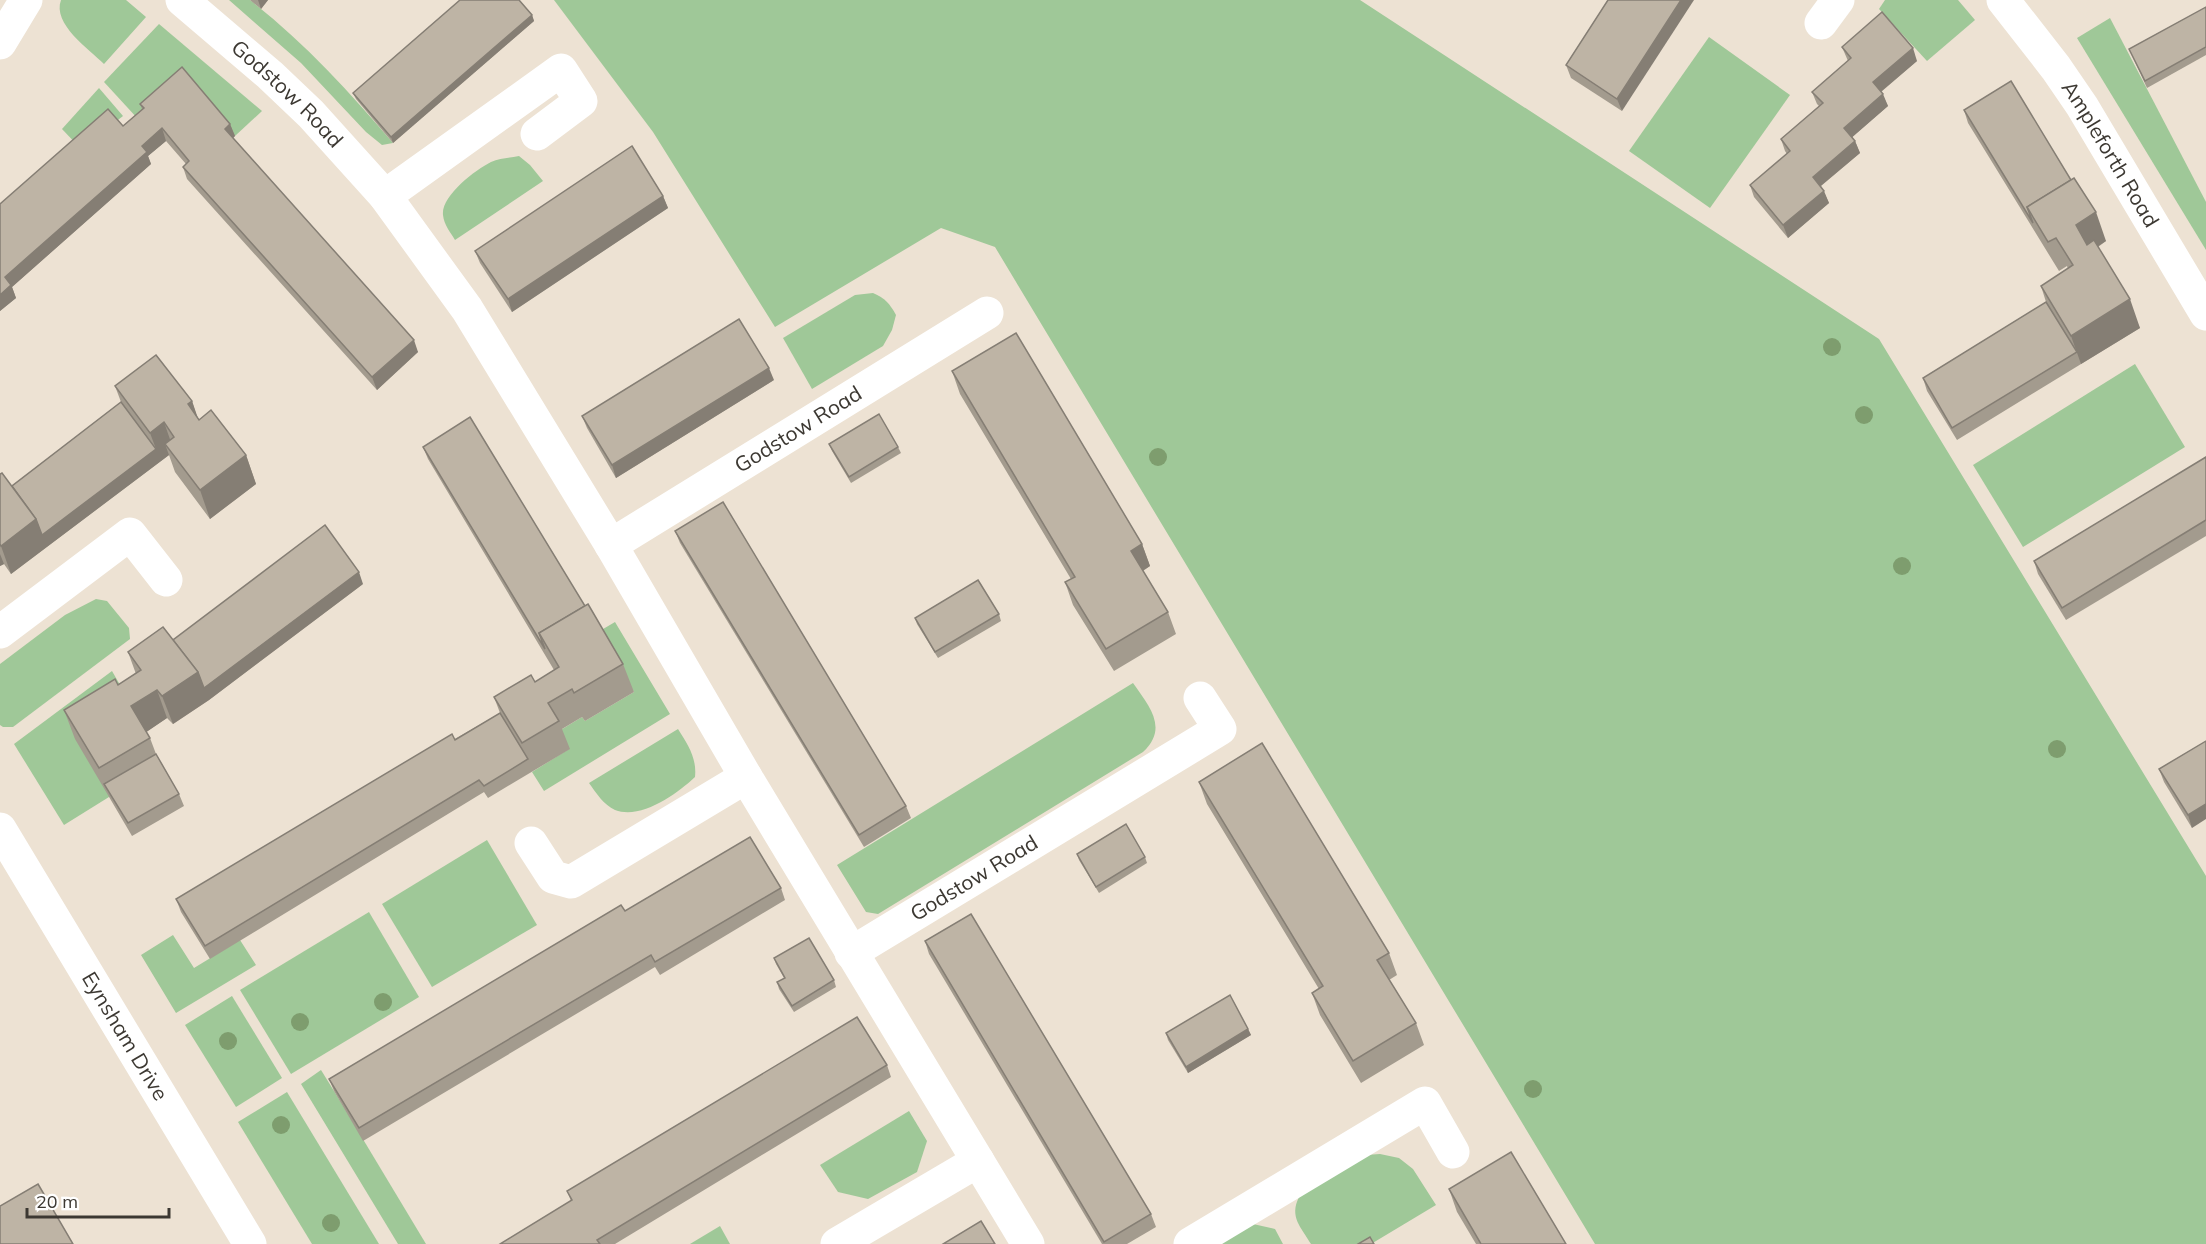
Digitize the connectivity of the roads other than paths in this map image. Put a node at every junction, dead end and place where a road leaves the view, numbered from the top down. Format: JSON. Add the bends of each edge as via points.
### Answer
{"nodes":[{"id":1,"x":26,"y":0,"type":"edge"},
{"id":2,"x":182,"y":0,"type":"edge"},
{"id":3,"x":2003,"y":0,"type":"edge"},
{"id":4,"x":0,"y":43,"type":"edge"},
{"id":5,"x":537,"y":134,"type":"dead end"},
{"id":6,"x":385,"y":196,"type":"junction"},
{"id":7,"x":987,"y":313,"type":"dead end"},
{"id":8,"x":2206,"y":314,"type":"edge"},
{"id":9,"x":611,"y":545,"type":"junction"},
{"id":10,"x":166,"y":580,"type":"dead end"},
{"id":11,"x":0,"y":632,"type":"edge"},
{"id":12,"x":1200,"y":698,"type":"dead end"},
{"id":13,"x":746,"y":777,"type":"junction"},
{"id":14,"x":0,"y":829,"type":"edge"},
{"id":15,"x":531,"y":843,"type":"dead end"},
{"id":16,"x":851,"y":953,"type":"junction"},
{"id":17,"x":1454,"y":1152,"type":"dead end"},
{"id":18,"x":978,"y":1161,"type":"junction"},
{"id":19,"x":250,"y":1244,"type":"edge"},
{"id":20,"x":837,"y":1244,"type":"edge"},
{"id":21,"x":1028,"y":1244,"type":"edge"},
{"id":22,"x":1190,"y":1244,"type":"edge"}],
"edges":[{"from":1,"to":4,"type":"street"},
{"from":2,"to":6,"type":"street","name":"Godstow Road","via":[[311,114]]},
{"from":3,"to":8,"type":"street","name":"Ampleforth Road","via":[[2082,106]]},
{"from":5,"to":6,"type":"street","via":[[581,101],[561,70]]},
{"from":6,"to":9,"type":"street","name":"Godstow Road","via":[[467,309]]},
{"from":7,"to":9,"type":"street","name":"Godstow Road"},
{"from":9,"to":13,"type":"street","name":"Godstow Road"},
{"from":10,"to":11,"type":"street","via":[[130,534]]},
{"from":12,"to":16,"type":"street","name":"Godstow Road","via":[[1220,729]]},
{"from":13,"to":15,"type":"street","via":[[572,882],[553,877]]},
{"from":13,"to":16,"type":"street","name":"Godstow Road"},
{"from":14,"to":19,"type":"street","name":"Eynsham Drive"},
{"from":16,"to":18,"type":"street","name":"Godstow Road"},
{"from":17,"to":22,"type":"street","via":[[1425,1103]]},
{"from":18,"to":20,"type":"street"},
{"from":18,"to":21,"type":"street","name":"Godstow Road"}]}
